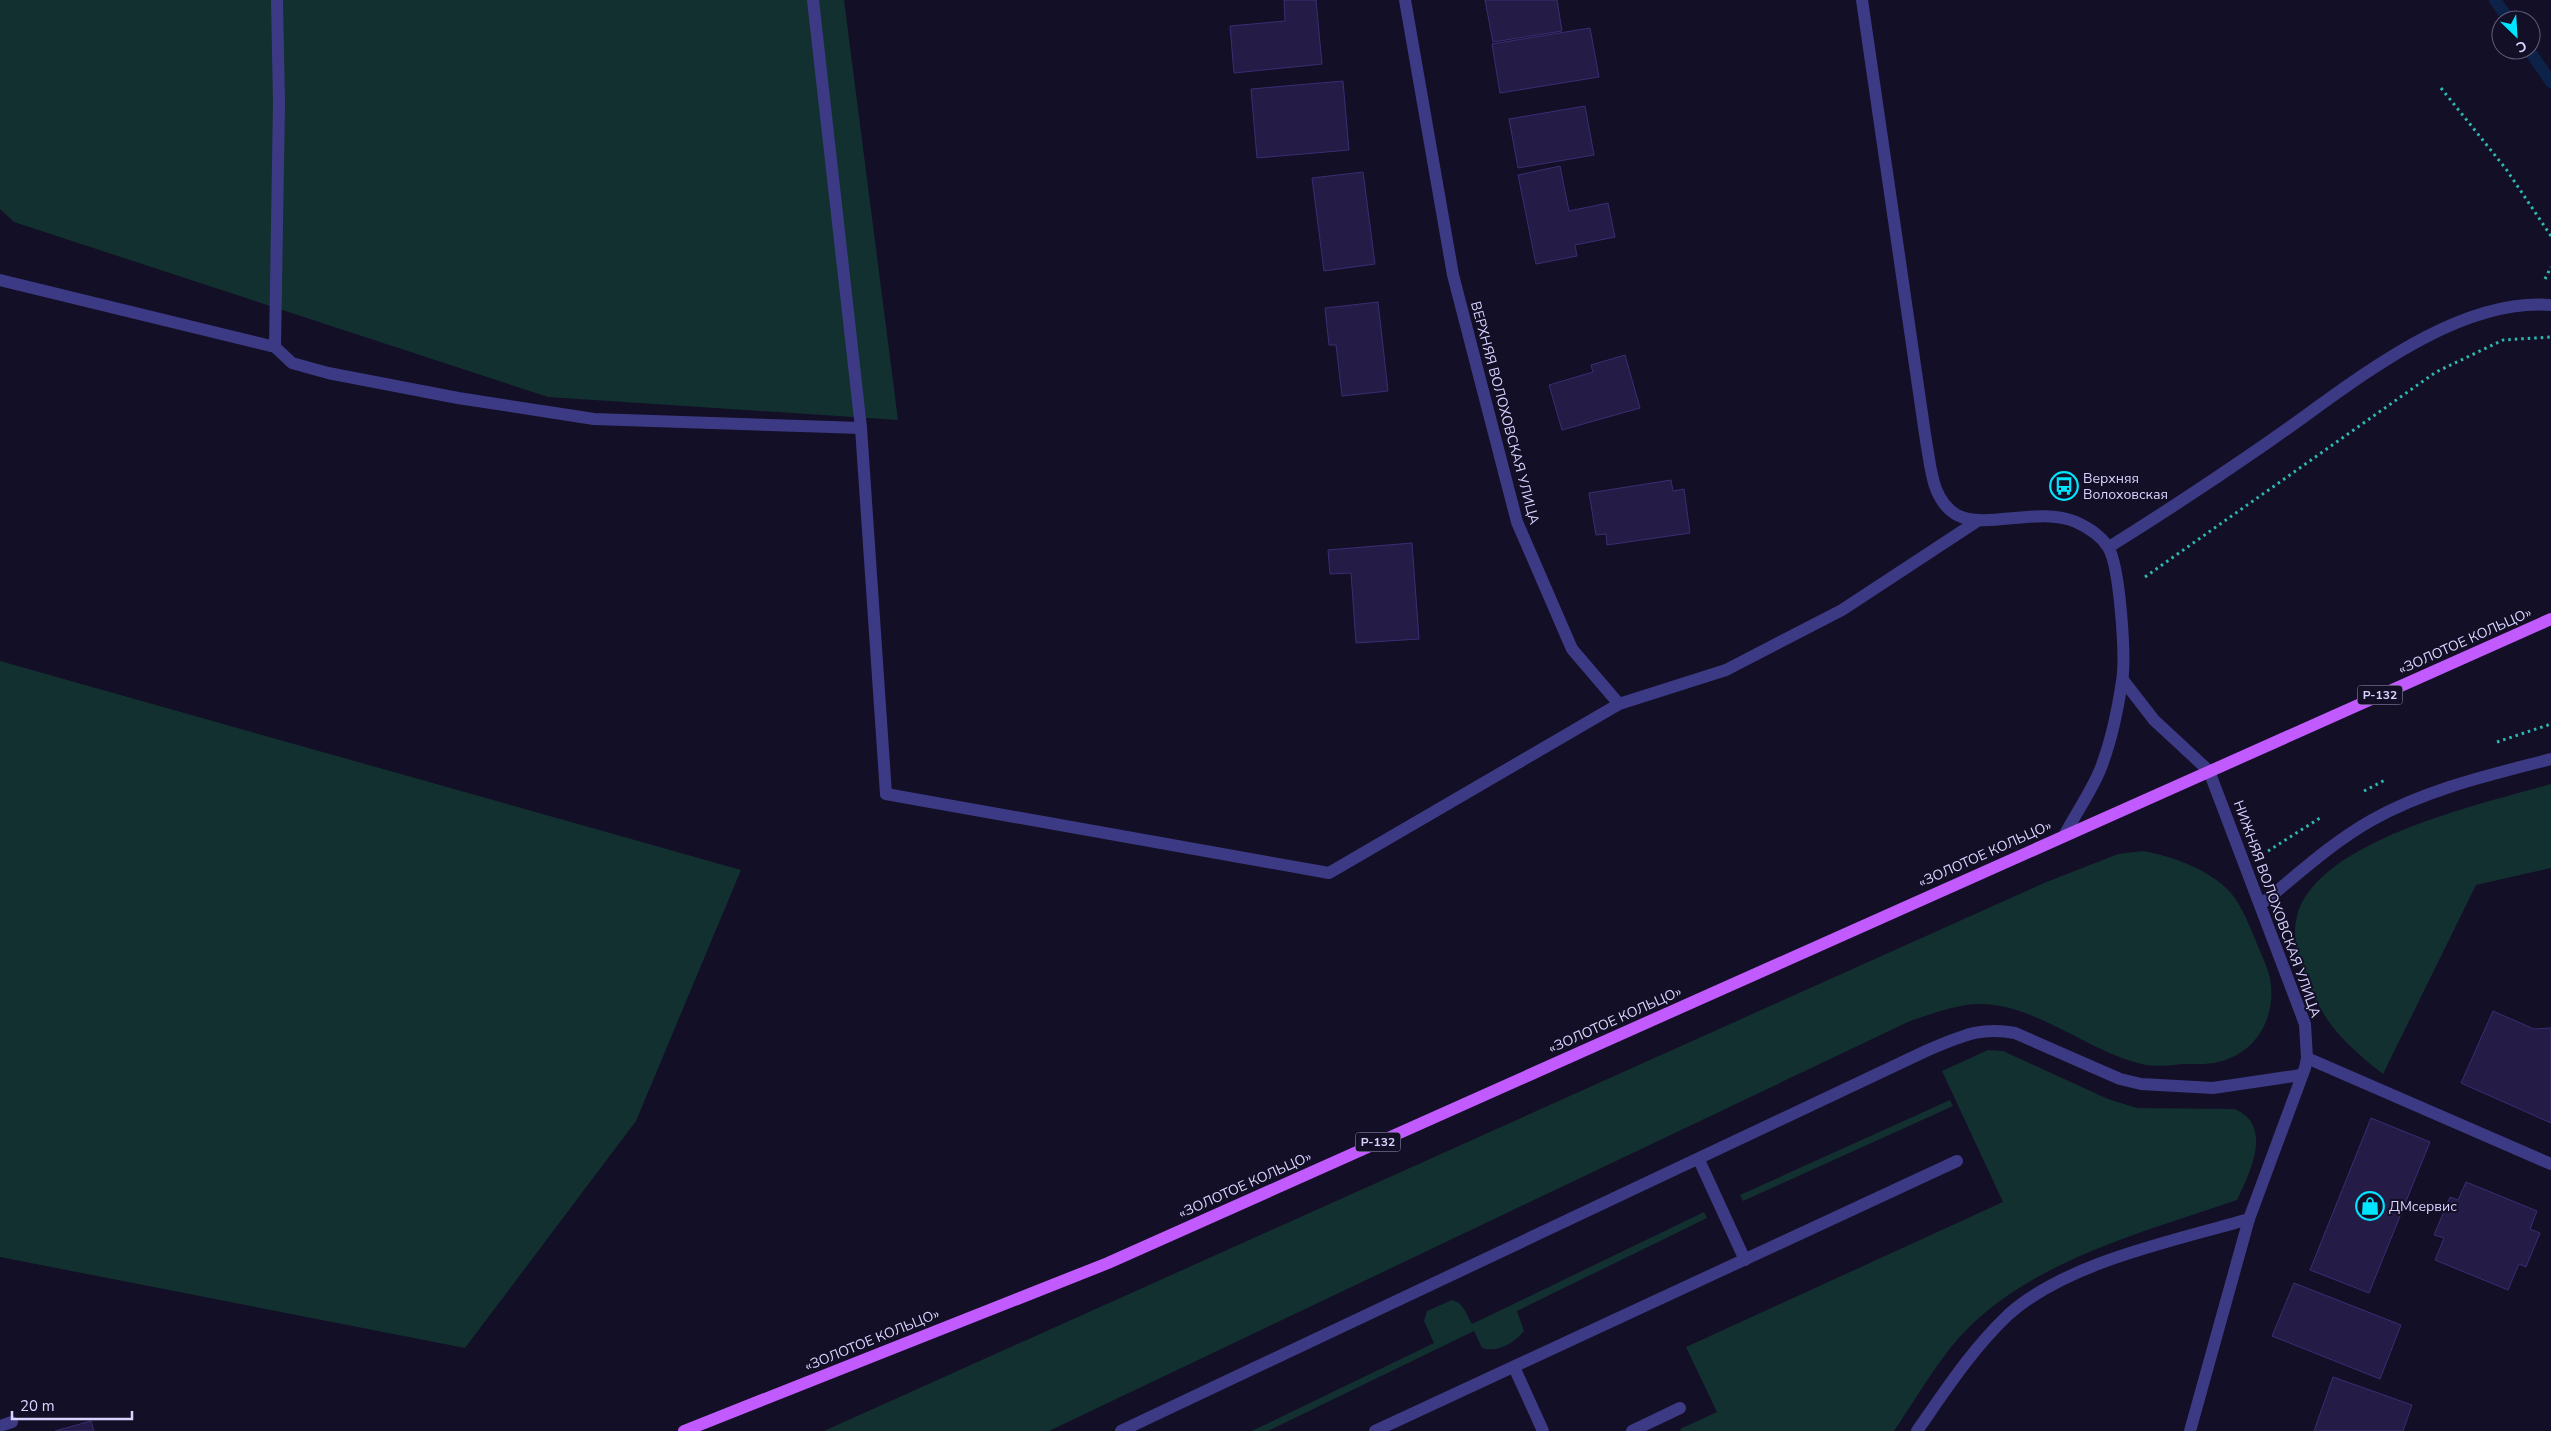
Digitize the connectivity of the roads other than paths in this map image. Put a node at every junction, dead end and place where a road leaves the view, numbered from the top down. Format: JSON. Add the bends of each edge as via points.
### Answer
{"nodes":[{"id":1,"x":277,"y":0,"type":"edge"},
{"id":2,"x":814,"y":0,"type":"edge"},
{"id":3,"x":1405,"y":0,"type":"edge"},
{"id":4,"x":1862,"y":0,"type":"edge"},
{"id":5,"x":0,"y":280,"type":"edge"},
{"id":6,"x":2551,"y":305,"type":"edge"},
{"id":7,"x":275,"y":347,"type":"junction"},
{"id":8,"x":861,"y":428,"type":"junction"},
{"id":9,"x":1979,"y":520,"type":"junction"},
{"id":10,"x":2108,"y":547,"type":"junction"},
{"id":11,"x":2551,"y":619,"type":"edge"},
{"id":12,"x":2123,"y":680,"type":"junction"},
{"id":13,"x":1619,"y":704,"type":"junction"},
{"id":14,"x":2551,"y":759,"type":"edge"},
{"id":15,"x":2209,"y":771,"type":"junction"},
{"id":16,"x":2064,"y":836,"type":"junction"},
{"id":17,"x":2260,"y":905,"type":"junction"},
{"id":18,"x":2307,"y":1058,"type":"junction"},
{"id":19,"x":2301,"y":1075,"type":"junction"},
{"id":20,"x":1699,"y":1160,"type":"junction"},
{"id":21,"x":1957,"y":1161,"type":"dead end"},
{"id":22,"x":2551,"y":1164,"type":"edge"},
{"id":23,"x":2249,"y":1219,"type":"junction"},
{"id":24,"x":1745,"y":1260,"type":"junction"},
{"id":25,"x":1514,"y":1367,"type":"junction"},
{"id":26,"x":1680,"y":1408,"type":"dead end"},
{"id":27,"x":684,"y":1431,"type":"edge"},
{"id":28,"x":1122,"y":1431,"type":"edge"},
{"id":29,"x":1375,"y":1431,"type":"edge"},
{"id":30,"x":1543,"y":1431,"type":"edge"},
{"id":31,"x":1632,"y":1431,"type":"edge"},
{"id":32,"x":1917,"y":1431,"type":"edge"},
{"id":33,"x":2190,"y":1431,"type":"edge"}],
"edges":[{"from":1,"to":7,"type":"street","via":[[279,103]]},
{"from":2,"to":8,"type":"street"},
{"from":3,"to":13,"type":"street","name":"ВЕРХНЯЯ ВОЛОХОВСКАЯ УЛИЦА","via":[[1452,275],[1517,522],[1572,649]]},
{"from":4,"to":9,"type":"street","via":[[1933,478],[1939,498],[1946,506],[1965,519]]},
{"from":5,"to":7,"type":"street"},
{"from":6,"to":10,"type":"street","via":[[2514,305],[2496,309],[2404,348],[2186,499]]},
{"from":7,"to":8,"type":"street","via":[[292,363],[328,373],[594,419]]},
{"from":8,"to":13,"type":"street","via":[[886,794],[1329,873]]},
{"from":9,"to":10,"type":"street","via":[[2060,517],[2088,528]]},
{"from":9,"to":13,"type":"street","via":[[1842,610],[1726,670]]},
{"from":10,"to":12,"type":"street","via":[[2120,595]]},
{"from":11,"to":15,"type":"main road","name":"«ЗОЛОТОЕ КОЛЬЦО»","number":"Р-132"},
{"from":12,"to":15,"type":"street","via":[[2154,720]]},
{"from":12,"to":16,"type":"street","via":[[2103,764]]},
{"from":14,"to":17,"type":"street","via":[[2454,785],[2372,820],[2336,843]]},
{"from":15,"to":16,"type":"main road","name":"«ЗОЛОТОЕ КОЛЬЦО»","number":"Р-132"},
{"from":15,"to":17,"type":"street","name":"НИЖНЯЯ ВОЛОХОВСКАЯ УЛИЦА"},
{"from":16,"to":27,"type":"main road","name":"«ЗОЛОТОЕ КОЛЬЦО»","number":"Р-132","via":[[1108,1263]]},
{"from":17,"to":18,"type":"street","name":"НИЖНЯЯ ВОЛОХОВСКАЯ УЛИЦА","via":[[2305,1024]]},
{"from":18,"to":19,"type":"street","name":"НИЖНЯЯ ВОЛОХОВСКАЯ УЛИЦА"},
{"from":18,"to":22,"type":"street"},
{"from":19,"to":20,"type":"street","via":[[2213,1088],[2141,1084],[2120,1079],[2015,1033],[1983,1030],[1928,1050]]},
{"from":19,"to":23,"type":"street","name":"НИЖНЯЯ ВОЛОХОВСКАЯ УЛИЦА"},
{"from":20,"to":24,"type":"street"},
{"from":20,"to":28,"type":"street"},
{"from":21,"to":24,"type":"street"},
{"from":23,"to":32,"type":"street","via":[[2112,1258],[2035,1295],[1980,1344]]},
{"from":23,"to":33,"type":"street","name":"НИЖНЯЯ ВОЛОХОВСКАЯ УЛИЦА"},
{"from":24,"to":25,"type":"street"},
{"from":25,"to":29,"type":"street"},
{"from":25,"to":30,"type":"street"},
{"from":26,"to":31,"type":"street"}]}
